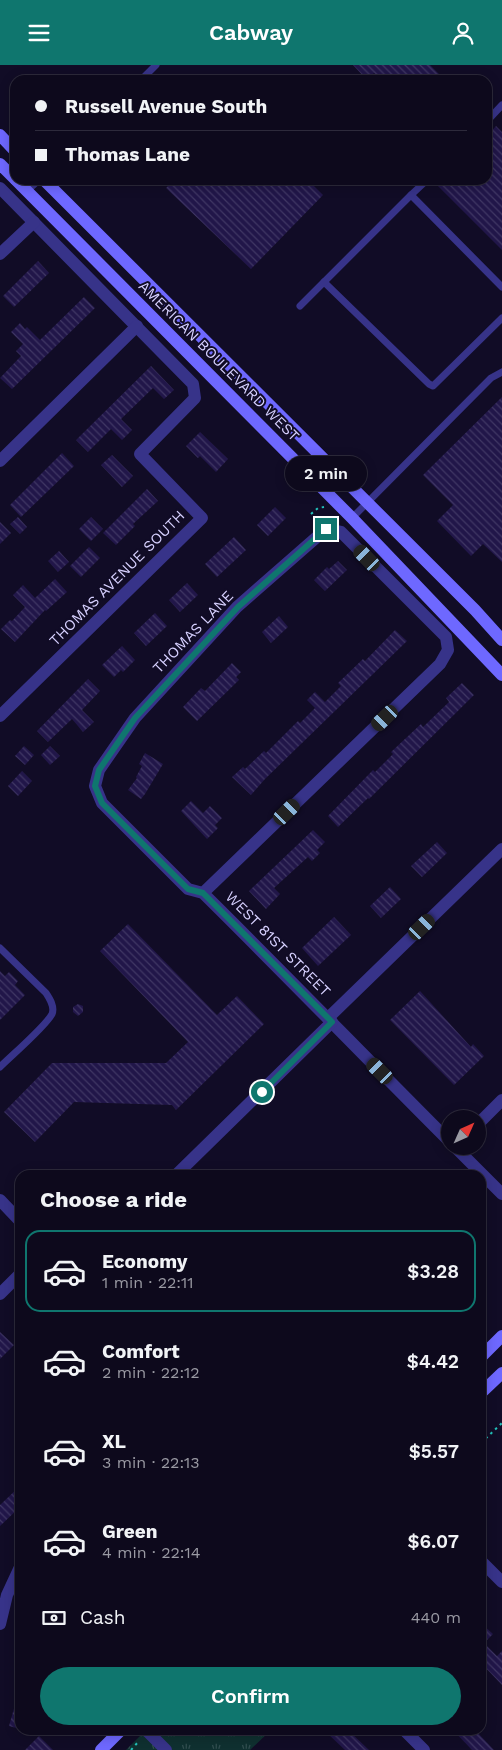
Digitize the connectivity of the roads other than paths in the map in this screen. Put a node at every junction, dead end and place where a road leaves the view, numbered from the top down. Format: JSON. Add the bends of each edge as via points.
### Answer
{"nodes":[{"id":1,"x":156,"y":65,"type":"edge"},
{"id":2,"x":146,"y":75,"type":"edge"},
{"id":3,"x":0,"y":135,"type":"edge"},
{"id":4,"x":10,"y":146,"type":"edge"},
{"id":5,"x":0,"y":164,"type":"edge"},
{"id":6,"x":10,"y":173,"type":"edge"},
{"id":7,"x":22,"y":185,"type":"edge"},
{"id":8,"x":34,"y":185,"type":"edge"},
{"id":9,"x":49,"y":185,"type":"edge"},
{"id":10,"x":422,"y":185,"type":"edge"},
{"id":11,"x":0,"y":188,"type":"edge"},
{"id":12,"x":27,"y":191,"type":"junction"},
{"id":13,"x":411,"y":195,"type":"junction"},
{"id":14,"x":34,"y":222,"type":"junction"},
{"id":15,"x":0,"y":254,"type":"edge"},
{"id":16,"x":324,"y":282,"type":"junction"},
{"id":17,"x":502,"y":287,"type":"edge"},
{"id":18,"x":300,"y":306,"type":"dead end"},
{"id":19,"x":502,"y":318,"type":"edge"},
{"id":20,"x":137,"y":325,"type":"junction"},
{"id":21,"x":236,"y":371,"type":"junction"},
{"id":22,"x":502,"y":372,"type":"edge"},
{"id":23,"x":221,"y":386,"type":"junction"},
{"id":24,"x":0,"y":461,"type":"edge"},
{"id":25,"x":367,"y":502,"type":"junction"},
{"id":26,"x":352,"y":518,"type":"junction"},
{"id":27,"x":502,"y":640,"type":"edge"},
{"id":28,"x":502,"y":675,"type":"edge"},
{"id":29,"x":0,"y":716,"type":"edge"},
{"id":30,"x":99,"y":770,"type":"joint"},
{"id":31,"x":502,"y":849,"type":"edge"},
{"id":32,"x":203,"y":893,"type":"junction"},
{"id":33,"x":0,"y":948,"type":"edge"},
{"id":34,"x":331,"y":1020,"type":"junction"},
{"id":35,"x":0,"y":1067,"type":"edge"},
{"id":36,"x":502,"y":1100,"type":"edge"},
{"id":37,"x":486,"y":1116,"type":"edge"},
{"id":38,"x":441,"y":1133,"type":"edge"},
{"id":39,"x":464,"y":1155,"type":"edge"},
{"id":40,"x":181,"y":1170,"type":"edge"},
{"id":41,"x":478,"y":1170,"type":"edge"},
{"id":42,"x":486,"y":1178,"type":"edge"},
{"id":43,"x":502,"y":1194,"type":"edge"},
{"id":44,"x":0,"y":1201,"type":"edge"},
{"id":45,"x":15,"y":1216,"type":"edge"},
{"id":46,"x":15,"y":1279,"type":"edge"},
{"id":47,"x":0,"y":1294,"type":"edge"},
{"id":48,"x":502,"y":1336,"type":"edge"},
{"id":49,"x":486,"y":1352,"type":"edge"},
{"id":50,"x":502,"y":1373,"type":"edge"},
{"id":51,"x":486,"y":1388,"type":"edge"},
{"id":52,"x":486,"y":1566,"type":"edge"},
{"id":53,"x":15,"y":1578,"type":"edge"},
{"id":54,"x":502,"y":1582,"type":"edge"},
{"id":55,"x":0,"y":1624,"type":"edge"},
{"id":56,"x":116,"y":1735,"type":"edge"},
{"id":57,"x":143,"y":1735,"type":"edge"},
{"id":58,"x":409,"y":1735,"type":"edge"},
{"id":59,"x":101,"y":1750,"type":"edge"},
{"id":60,"x":166,"y":1750,"type":"edge"},
{"id":61,"x":424,"y":1750,"type":"edge"}],
"edges":[{"from":1,"to":2,"type":"lane"},
{"from":3,"to":4,"type":"main road"},
{"from":5,"to":6,"type":"main road","name":"AMERICAN BOULEVARD WEST"},
{"from":7,"to":12,"type":"main road","name":"AMERICAN BOULEVARD WEST"},
{"from":8,"to":12,"type":"lane"},
{"from":9,"to":21,"type":"main road","name":"AMERICAN BOULEVARD WEST"},
{"from":10,"to":13,"type":"lane"},
{"from":11,"to":14,"type":"street"},
{"from":12,"to":23,"type":"main road","name":"AMERICAN BOULEVARD WEST"},
{"from":13,"to":16,"type":"lane"},
{"from":13,"to":17,"type":"lane"},
{"from":14,"to":15,"type":"street"},
{"from":14,"to":20,"type":"street"},
{"from":16,"to":18,"type":"lane"},
{"from":16,"to":19,"type":"lane","via":[[433,386]]},
{"from":20,"to":24,"type":"street"},
{"from":20,"to":29,"type":"street","name":"THOMAS AVENUE SOUTH","via":[[193,384],[195,398],[140,454],[202,518]]},
{"from":21,"to":23,"type":"main road"},
{"from":21,"to":25,"type":"main road","name":"AMERICAN BOULEVARD WEST"},
{"from":22,"to":25,"type":"lane","via":[[491,378]]},
{"from":23,"to":26,"type":"main road","name":"AMERICAN BOULEVARD WEST"},
{"from":25,"to":26,"type":"lane"},
{"from":25,"to":27,"type":"main road","name":"AMERICAN BOULEVARD WEST"},
{"from":26,"to":28,"type":"main road","name":"AMERICAN BOULEVARD WEST"},
{"from":30,"to":32,"type":"street","name":"WEST 81ST STREET","via":[[95,786],[102,803],[188,889]]},
{"from":30,"to":32,"type":"street","name":"THOMAS LANE","via":[[135,718],[238,607],[326,529],[341,532],[446,637],[448,650],[440,664]]},
{"from":31,"to":34,"type":"street"},
{"from":32,"to":34,"type":"street","name":"WEST 81ST STREET"},
{"from":33,"to":35,"type":"lane","via":[[46,993],[52,1001],[52,1013]]},
{"from":34,"to":38,"type":"street","name":"WEST 81ST STREET"},
{"from":34,"to":40,"type":"street"},
{"from":36,"to":37,"type":"street"},
{"from":39,"to":41,"type":"street"},
{"from":42,"to":43,"type":"street"},
{"from":44,"to":45,"type":"street"},
{"from":46,"to":47,"type":"street"},
{"from":48,"to":49,"type":"main road"},
{"from":50,"to":51,"type":"main road"},
{"from":52,"to":54,"type":"street"},
{"from":53,"to":55,"type":"street"},
{"from":56,"to":59,"type":"main road"},
{"from":57,"to":60,"type":"street"},
{"from":58,"to":61,"type":"street"}]}
